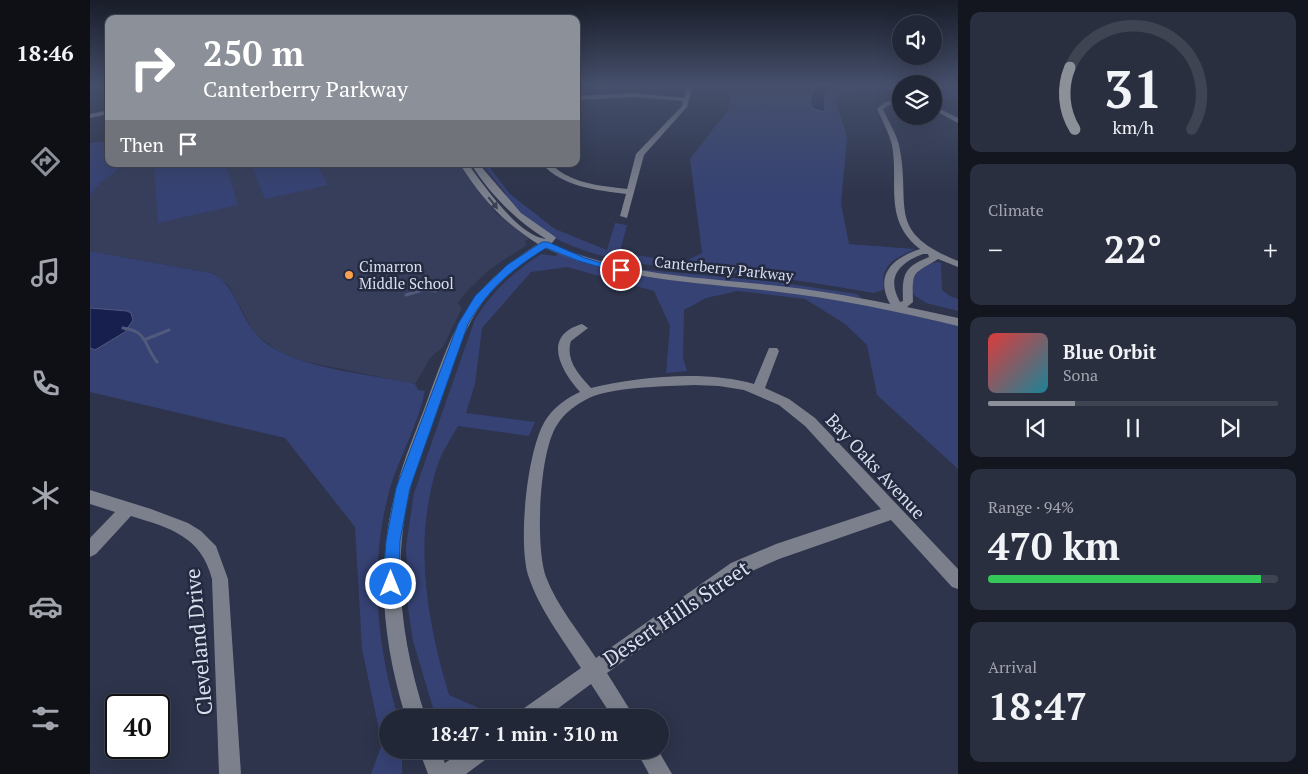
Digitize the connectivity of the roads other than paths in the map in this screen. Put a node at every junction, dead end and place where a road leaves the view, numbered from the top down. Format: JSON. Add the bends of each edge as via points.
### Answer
{"nodes":[{"id":1,"x":671,"y":121,"type":"edge"},
{"id":2,"x":885,"y":121,"type":"edge"},
{"id":3,"x":466,"y":167,"type":"edge"},
{"id":4,"x":477,"y":167,"type":"edge"},
{"id":5,"x":549,"y":167,"type":"edge"},
{"id":6,"x":629,"y":192,"type":"junction"},
{"id":7,"x":624,"y":216,"type":"dead end"},
{"id":8,"x":549,"y":242,"type":"junction"},
{"id":9,"x":932,"y":252,"type":"junction"},
{"id":10,"x":958,"y":264,"type":"edge"},
{"id":11,"x":892,"y":299,"type":"junction"},
{"id":12,"x":908,"y":302,"type":"junction"},
{"id":13,"x":898,"y":308,"type":"junction"},
{"id":14,"x":958,"y":313,"type":"edge"},
{"id":15,"x":958,"y":322,"type":"edge"},
{"id":16,"x":582,"y":328,"type":"dead end"},
{"id":17,"x":773,"y":351,"type":"dead end"},
{"id":18,"x":758,"y":390,"type":"junction"},
{"id":19,"x":589,"y":393,"type":"junction"},
{"id":20,"x":90,"y":497,"type":"edge"},
{"id":21,"x":127,"y":510,"type":"junction"},
{"id":22,"x":893,"y":512,"type":"junction"},
{"id":23,"x":90,"y":549,"type":"edge"},
{"id":24,"x":958,"y":581,"type":"edge"},
{"id":25,"x":594,"y":670,"type":"junction"},
{"id":26,"x":413,"y":709,"type":"edge"},
{"id":27,"x":540,"y":709,"type":"edge"},
{"id":28,"x":619,"y":709,"type":"edge"},
{"id":29,"x":433,"y":759,"type":"edge"},
{"id":30,"x":469,"y":759,"type":"edge"},
{"id":31,"x":652,"y":759,"type":"edge"},
{"id":32,"x":230,"y":774,"type":"edge"},
{"id":33,"x":439,"y":774,"type":"edge"},
{"id":34,"x":448,"y":774,"type":"edge"},
{"id":35,"x":661,"y":774,"type":"edge"}],
"edges":[{"from":1,"to":6,"type":"street","via":[[640,154]]},
{"from":2,"to":9,"type":"street","via":[[895,144],[900,216],[912,238]]},
{"from":3,"to":8,"type":"street","name":"Canterberry Parkway","one_way":true,"via":[[503,215],[522,231]]},
{"from":4,"to":8,"type":"street","name":"Canterberry Parkway","via":[[510,209]]},
{"from":5,"to":6,"type":"street","via":[[559,176],[576,183]]},
{"from":6,"to":7,"type":"street"},
{"from":8,"to":11,"type":"street","name":"Canterberry Parkway","via":[[645,266],[794,282]]},
{"from":8,"to":13,"type":"street","name":"Canterberry Parkway","via":[[591,263],[642,274],[801,292]]},
{"from":8,"to":26,"type":"street","via":[[499,276],[471,309],[402,494],[391,556],[392,609],[404,679]]},
{"from":9,"to":10,"type":"street"},
{"from":9,"to":11,"type":"street","via":[[915,253],[894,266],[889,282]]},
{"from":9,"to":12,"type":"street","via":[[934,258],[916,267],[906,279]]},
{"from":11,"to":12,"type":"street","name":"Canterberry Parkway"},
{"from":11,"to":13,"type":"street"},
{"from":12,"to":13,"type":"street"},
{"from":12,"to":14,"type":"street","name":"Canterberry Parkway"},
{"from":13,"to":15,"type":"street","name":"Canterberry Parkway"},
{"from":16,"to":19,"type":"street","via":[[567,338],[563,350],[572,373]]},
{"from":17,"to":18,"type":"street"},
{"from":18,"to":19,"type":"street","name":"Bay Oaks Avenue","via":[[709,380],[625,386]]},
{"from":18,"to":22,"type":"street","name":"Bay Oaks Avenue","via":[[776,397],[802,416]]},
{"from":19,"to":25,"type":"street","via":[[563,410],[548,429],[540,459],[531,543],[543,590]]},
{"from":20,"to":21,"type":"street","name":"Cleveland Drive"},
{"from":21,"to":23,"type":"street"},
{"from":21,"to":32,"type":"street","name":"Cleveland Drive","via":[[183,528],[205,544],[214,557],[220,587]]},
{"from":22,"to":24,"type":"street","name":"Bay Oaks Avenue"},
{"from":22,"to":25,"type":"street","name":"Desert Hills Street","via":[[747,563]]},
{"from":25,"to":27,"type":"street","name":"Desert Hills Street"},
{"from":25,"to":28,"type":"street"},
{"from":29,"to":33,"type":"street"},
{"from":30,"to":34,"type":"street"},
{"from":31,"to":35,"type":"street"}]}
